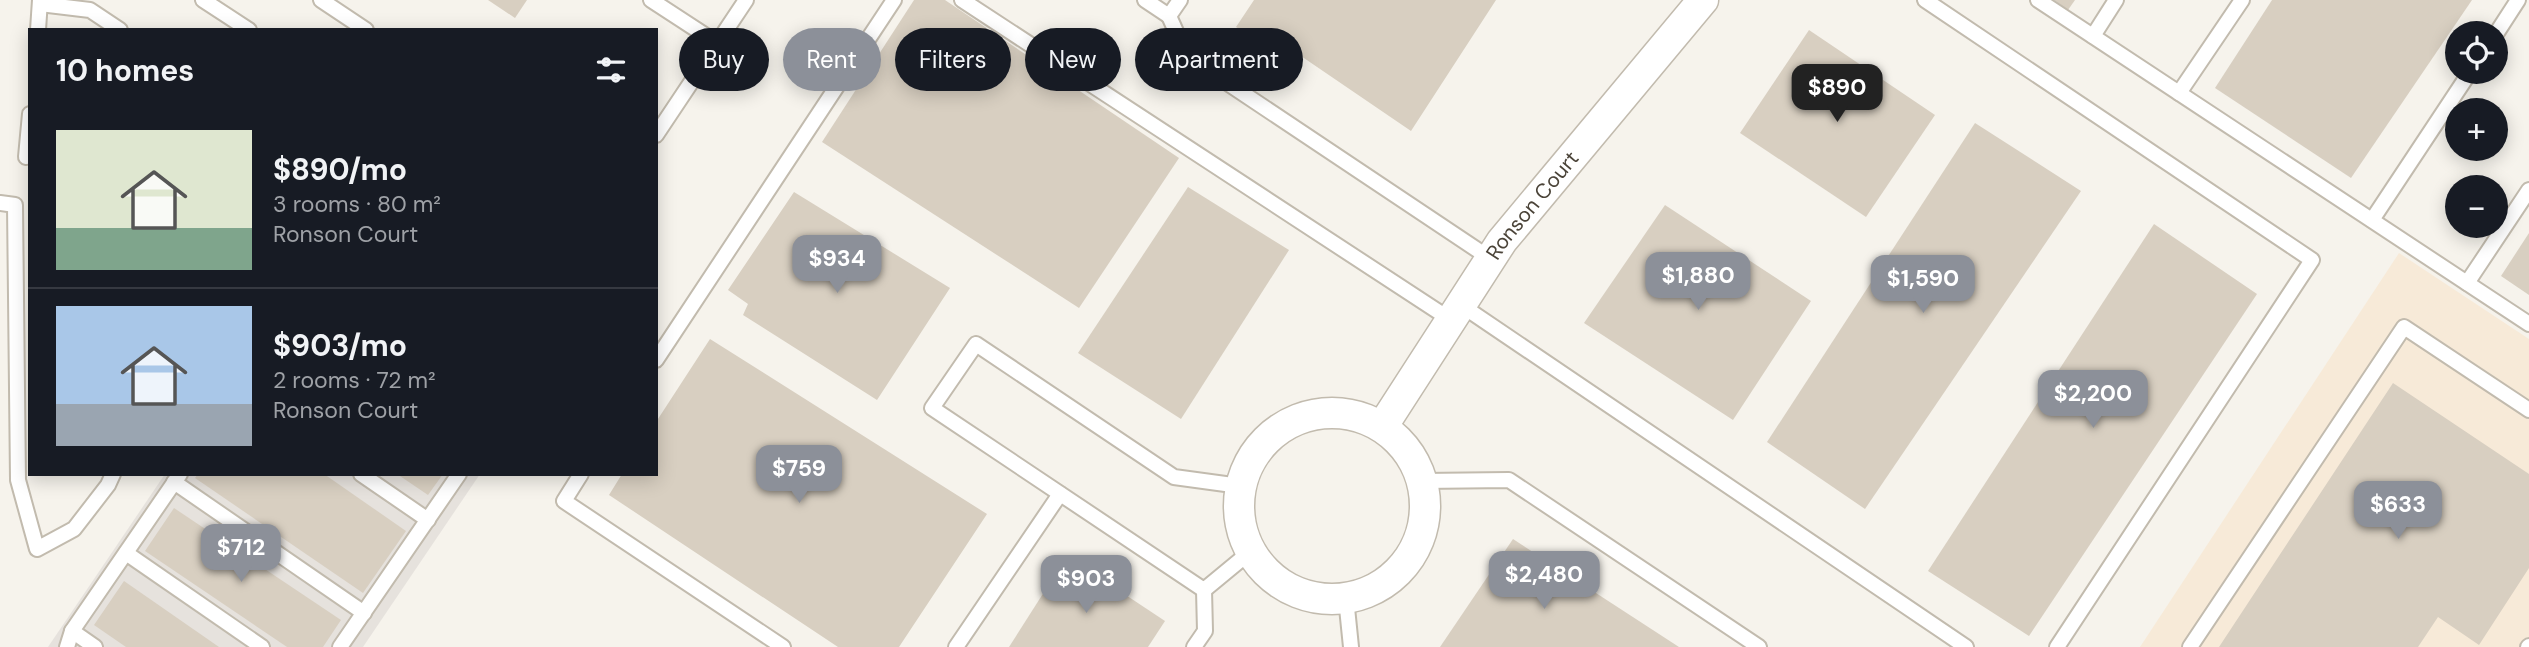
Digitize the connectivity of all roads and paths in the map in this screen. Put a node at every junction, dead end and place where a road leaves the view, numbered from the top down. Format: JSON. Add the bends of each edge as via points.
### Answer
{"nodes":[{"id":1,"x":203,"y":0,"type":"edge"},
{"id":2,"x":321,"y":0,"type":"edge"},
{"id":3,"x":652,"y":0,"type":"edge"},
{"id":4,"x":746,"y":0,"type":"edge"},
{"id":5,"x":894,"y":0,"type":"edge"},
{"id":6,"x":961,"y":0,"type":"edge"},
{"id":7,"x":1145,"y":0,"type":"edge"},
{"id":8,"x":1180,"y":0,"type":"edge"},
{"id":9,"x":1703,"y":0,"type":"edge"},
{"id":10,"x":1925,"y":0,"type":"edge"},
{"id":11,"x":2038,"y":0,"type":"edge"},
{"id":12,"x":2116,"y":0,"type":"edge"},
{"id":13,"x":2242,"y":0,"type":"edge"},
{"id":14,"x":2518,"y":0,"type":"edge"},
{"id":15,"x":40,"y":2,"type":"edge"},
{"id":16,"x":1169,"y":16,"type":"junction"},
{"id":17,"x":2504,"y":21,"type":"edge"},
{"id":18,"x":38,"y":28,"type":"edge"},
{"id":19,"x":117,"y":28,"type":"edge"},
{"id":20,"x":246,"y":28,"type":"edge"},
{"id":21,"x":363,"y":28,"type":"edge"},
{"id":22,"x":694,"y":28,"type":"edge"},
{"id":23,"x":727,"y":28,"type":"edge"},
{"id":24,"x":2093,"y":36,"type":"junction"},
{"id":25,"x":2462,"y":84,"type":"edge"},
{"id":26,"x":685,"y":91,"type":"edge"},
{"id":27,"x":2179,"y":93,"type":"junction"},
{"id":28,"x":658,"y":132,"type":"edge"},
{"id":29,"x":28,"y":136,"type":"edge"},
{"id":30,"x":26,"y":157,"type":"dead end"},
{"id":31,"x":2529,"y":190,"type":"edge"},
{"id":32,"x":0,"y":203,"type":"edge"},
{"id":33,"x":2372,"y":220,"type":"junction"},
{"id":34,"x":16,"y":255,"type":"junction"},
{"id":35,"x":1491,"y":259,"type":"junction"},
{"id":36,"x":28,"y":263,"type":"edge"},
{"id":37,"x":2467,"y":283,"type":"junction"},
{"id":38,"x":1456,"y":313,"type":"junction"},
{"id":39,"x":2529,"y":324,"type":"edge"},
{"id":40,"x":658,"y":357,"type":"edge"},
{"id":41,"x":2529,"y":410,"type":"edge"},
{"id":42,"x":1382,"y":427,"type":"junction"},
{"id":43,"x":112,"y":476,"type":"edge"},
{"id":44,"x":364,"y":476,"type":"edge"},
{"id":45,"x":458,"y":476,"type":"edge"},
{"id":46,"x":580,"y":476,"type":"edge"},
{"id":47,"x":177,"y":478,"type":"edge"},
{"id":48,"x":1422,"y":481,"type":"junction"},
{"id":49,"x":1241,"y":486,"type":"junction"},
{"id":50,"x":1060,"y":494,"type":"junction"},
{"id":51,"x":428,"y":520,"type":"junction"},
{"id":52,"x":125,"y":552,"type":"junction"},
{"id":53,"x":1250,"y":552,"type":"junction"},
{"id":54,"x":1204,"y":590,"type":"junction"},
{"id":55,"x":1346,"y":598,"type":"junction"},
{"id":56,"x":364,"y":612,"type":"junction"},
{"id":57,"x":72,"y":631,"type":"junction"},
{"id":58,"x":67,"y":647,"type":"edge"},
{"id":59,"x":95,"y":647,"type":"edge"},
{"id":60,"x":262,"y":647,"type":"edge"},
{"id":61,"x":340,"y":647,"type":"edge"},
{"id":62,"x":783,"y":647,"type":"edge"},
{"id":63,"x":956,"y":647,"type":"edge"},
{"id":64,"x":1194,"y":647,"type":"edge"},
{"id":65,"x":1351,"y":647,"type":"edge"},
{"id":66,"x":1759,"y":647,"type":"edge"},
{"id":67,"x":1966,"y":647,"type":"edge"},
{"id":68,"x":2057,"y":647,"type":"edge"},
{"id":69,"x":2190,"y":647,"type":"edge"}],
"edges":[{"from":1,"to":20,"type":"lane"},
{"from":2,"to":21,"type":"lane"},
{"from":3,"to":22,"type":"lane"},
{"from":4,"to":23,"type":"lane"},
{"from":5,"to":40,"type":"lane"},
{"from":6,"to":38,"type":"lane"},
{"from":7,"to":16,"type":"lane"},
{"from":8,"to":16,"type":"lane"},
{"from":9,"to":35,"type":"street","name":"Ronson Court"},
{"from":10,"to":68,"type":"lane","via":[[2312,260]]},
{"from":11,"to":24,"type":"lane"},
{"from":12,"to":24,"type":"lane"},
{"from":13,"to":27,"type":"lane"},
{"from":14,"to":17,"type":"lane"},
{"from":15,"to":18,"type":"lane"},
{"from":15,"to":19,"type":"lane","via":[[90,10]]},
{"from":16,"to":35,"type":"lane","via":[[1187,56]]},
{"from":24,"to":27,"type":"lane"},
{"from":25,"to":33,"type":"lane"},
{"from":26,"to":28,"type":"lane"},
{"from":27,"to":33,"type":"lane"},
{"from":29,"to":30,"type":"lane"},
{"from":31,"to":37,"type":"lane"},
{"from":32,"to":34,"type":"lane","via":[[15,205]]},
{"from":33,"to":37,"type":"lane"},
{"from":34,"to":36,"type":"lane"},
{"from":34,"to":43,"type":"lane","via":[[18,480],[37,549],[74,529]]},
{"from":35,"to":38,"type":"street","name":"Ronson Court"},
{"from":37,"to":39,"type":"lane"},
{"from":38,"to":42,"type":"street","name":"Ronson Court"},
{"from":38,"to":67,"type":"lane"},
{"from":41,"to":69,"type":"lane","via":[[2404,327]]},
{"from":42,"to":48,"type":"street","via":[[1400,442]]},
{"from":42,"to":49,"type":"street","via":[[1340,412],[1296,419],[1260,446]]},
{"from":44,"to":51,"type":"lane"},
{"from":45,"to":51,"type":"lane"},
{"from":46,"to":62,"type":"lane","via":[[564,501]]},
{"from":47,"to":52,"type":"lane"},
{"from":47,"to":56,"type":"lane"},
{"from":48,"to":55,"type":"street","via":[[1426,503],[1417,547],[1388,581]]},
{"from":48,"to":66,"type":"lane","via":[[1509,480]]},
{"from":49,"to":50,"type":"lane","via":[[1174,477],[976,344],[932,408]]},
{"from":49,"to":53,"type":"street","via":[[1238,509]]},
{"from":50,"to":54,"type":"lane"},
{"from":50,"to":63,"type":"lane"},
{"from":51,"to":56,"type":"lane"},
{"from":52,"to":57,"type":"lane"},
{"from":52,"to":60,"type":"lane"},
{"from":53,"to":54,"type":"lane"},
{"from":53,"to":55,"type":"street","via":[[1264,570],[1302,594]]},
{"from":54,"to":64,"type":"lane","via":[[1205,631]]},
{"from":55,"to":65,"type":"lane"},
{"from":56,"to":61,"type":"lane"},
{"from":57,"to":58,"type":"lane"},
{"from":57,"to":59,"type":"lane"}]}
